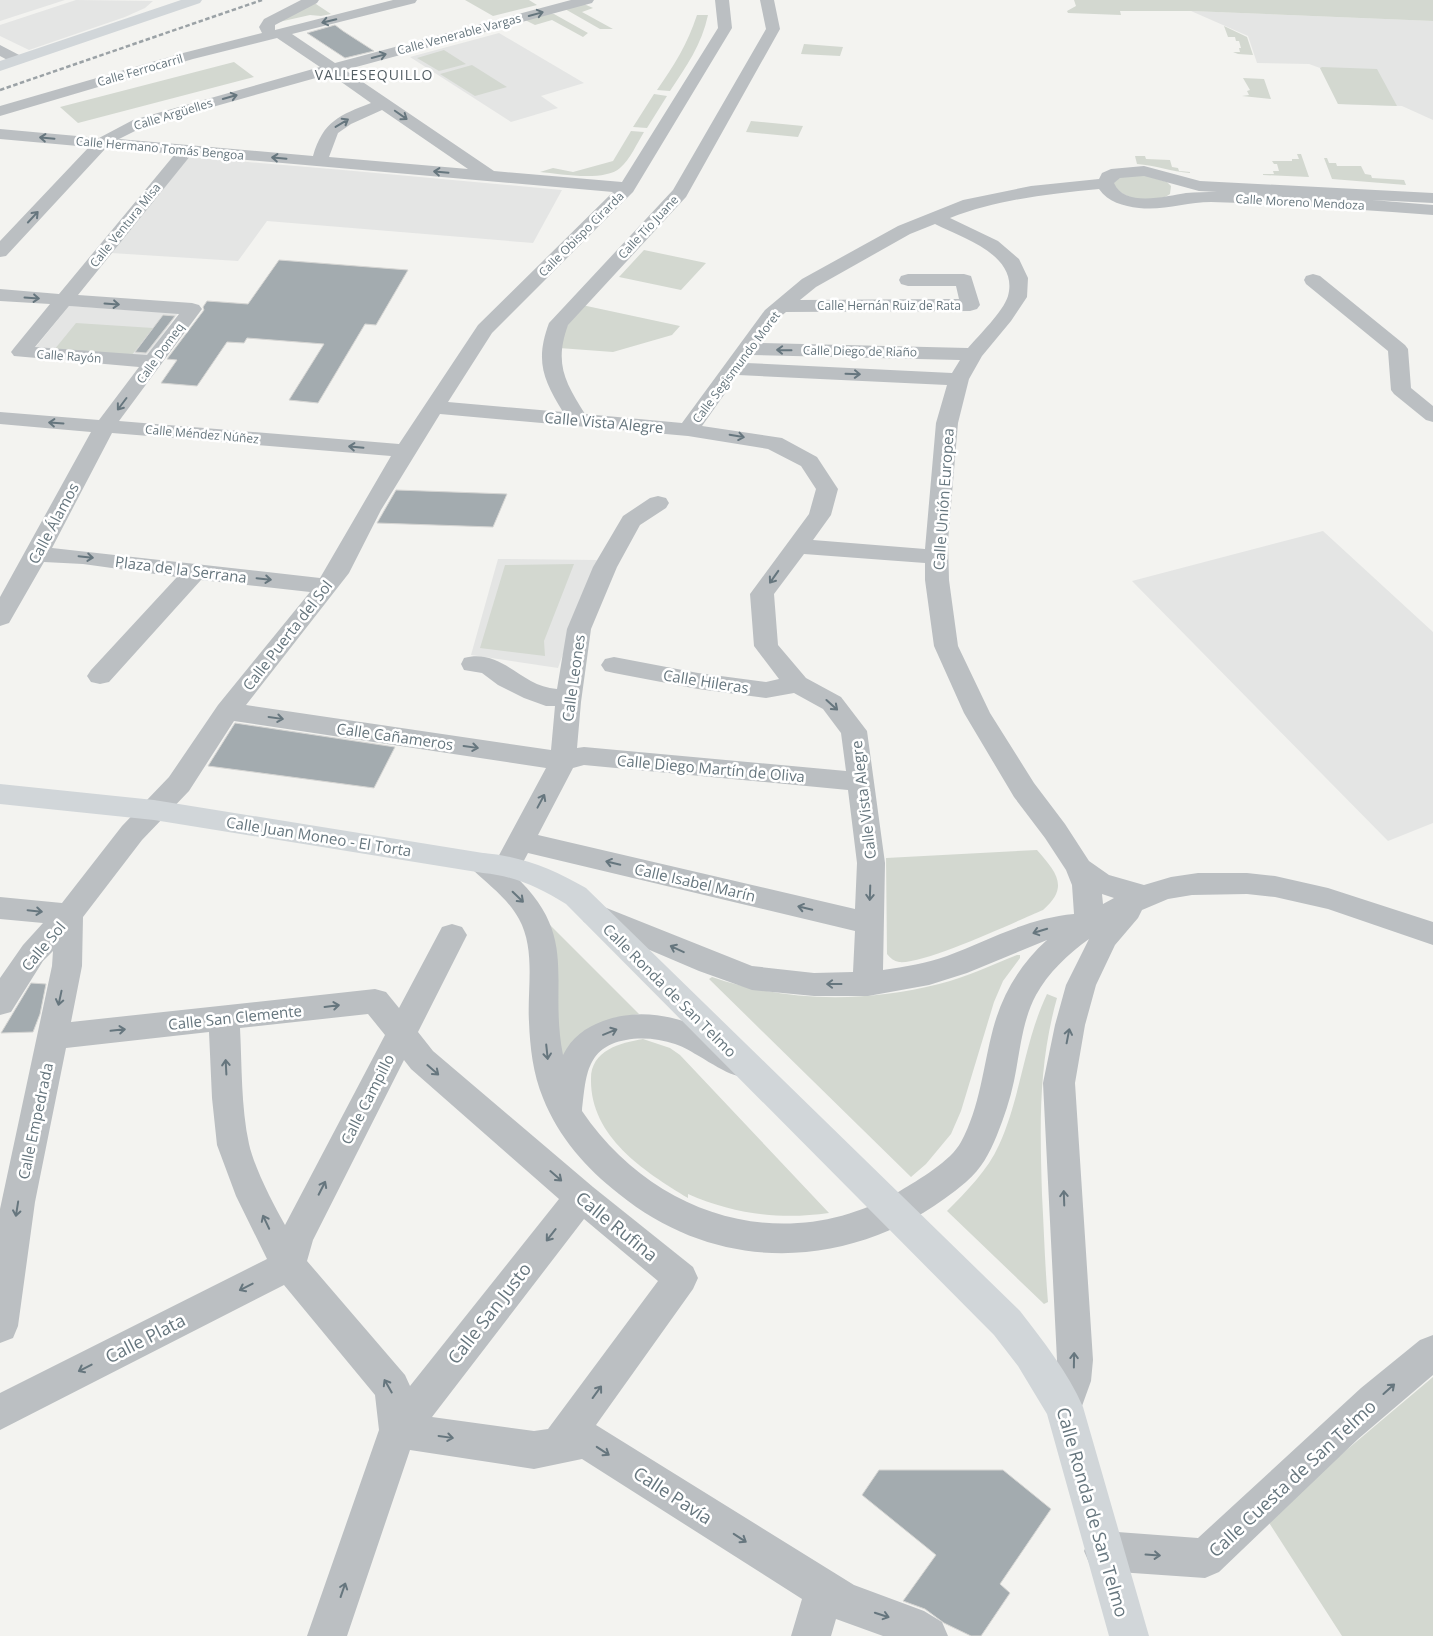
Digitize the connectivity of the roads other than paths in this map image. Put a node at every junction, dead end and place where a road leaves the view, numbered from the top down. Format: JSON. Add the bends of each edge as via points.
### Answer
{"nodes":[{"id":1,"x":312,"y":0,"type":"edge"},
{"id":2,"x":410,"y":0,"type":"edge"},
{"id":3,"x":587,"y":0,"type":"edge"},
{"id":4,"x":722,"y":0,"type":"edge"},
{"id":5,"x":767,"y":0,"type":"edge"},
{"id":6,"x":187,"y":1,"type":"edge"},
{"id":7,"x":277,"y":34,"type":"junction"},
{"id":8,"x":0,"y":50,"type":"edge"},
{"id":9,"x":18,"y":60,"type":"junction"},
{"id":10,"x":0,"y":66,"type":"edge"},
{"id":11,"x":332,"y":68,"type":"junction"},
{"id":12,"x":384,"y":103,"type":"junction"},
{"id":13,"x":0,"y":111,"type":"edge"},
{"id":14,"x":6,"y":134,"type":"edge"},
{"id":15,"x":102,"y":143,"type":"junction"},
{"id":16,"x":0,"y":147,"type":"edge"},
{"id":17,"x":186,"y":150,"type":"junction"},
{"id":18,"x":319,"y":162,"type":"junction"},
{"id":19,"x":489,"y":176,"type":"junction"},
{"id":20,"x":1170,"y":178,"type":"junction"},
{"id":21,"x":1106,"y":186,"type":"junction"},
{"id":22,"x":627,"y":188,"type":"junction"},
{"id":23,"x":1433,"y":198,"type":"edge"},
{"id":24,"x":1168,"y":201,"type":"junction"},
{"id":25,"x":1433,"y":210,"type":"edge"},
{"id":26,"x":935,"y":217,"type":"junction"},
{"id":27,"x":0,"y":252,"type":"edge"},
{"id":28,"x":908,"y":280,"type":"dead end"},
{"id":29,"x":1313,"y":280,"type":"dead end"},
{"id":30,"x":0,"y":295,"type":"edge"},
{"id":31,"x":64,"y":300,"type":"junction"},
{"id":32,"x":782,"y":306,"type":"junction"},
{"id":33,"x":748,"y":349,"type":"junction"},
{"id":34,"x":973,"y":354,"type":"junction"},
{"id":35,"x":154,"y":362,"type":"junction"},
{"id":36,"x":734,"y":369,"type":"junction"},
{"id":37,"x":959,"y":379,"type":"junction"},
{"id":38,"x":434,"y":408,"type":"junction"},
{"id":39,"x":1433,"y":416,"type":"edge"},
{"id":40,"x":0,"y":418,"type":"edge"},
{"id":41,"x":576,"y":419,"type":"junction"},
{"id":42,"x":105,"y":426,"type":"junction"},
{"id":43,"x":688,"y":430,"type":"junction"},
{"id":44,"x":405,"y":451,"type":"junction"},
{"id":45,"x":658,"y":503,"type":"dead end"},
{"id":46,"x":796,"y":546,"type":"junction"},
{"id":47,"x":37,"y":554,"type":"junction"},
{"id":48,"x":937,"y":557,"type":"junction"},
{"id":49,"x":196,"y":572,"type":"junction"},
{"id":50,"x":326,"y":586,"type":"junction"},
{"id":51,"x":0,"y":618,"type":"edge"},
{"id":52,"x":473,"y":664,"type":"dead end"},
{"id":53,"x":614,"y":665,"type":"dead end"},
{"id":54,"x":100,"y":676,"type":"dead end"},
{"id":55,"x":797,"y":684,"type":"junction"},
{"id":56,"x":569,"y":698,"type":"junction"},
{"id":57,"x":227,"y":711,"type":"junction"},
{"id":58,"x":563,"y":760,"type":"junction"},
{"id":59,"x":860,"y":782,"type":"junction"},
{"id":60,"x":0,"y":794,"type":"edge"},
{"id":61,"x":154,"y":810,"type":"junction"},
{"id":62,"x":503,"y":856,"type":"junction"},
{"id":63,"x":1079,"y":868,"type":"junction"},
{"id":64,"x":1144,"y":896,"type":"junction"},
{"id":65,"x":0,"y":908,"type":"edge"},
{"id":66,"x":594,"y":914,"type":"junction"},
{"id":67,"x":69,"y":915,"type":"junction"},
{"id":68,"x":869,"y":923,"type":"junction"},
{"id":69,"x":1088,"y":924,"type":"junction"},
{"id":70,"x":1433,"y":934,"type":"edge"},
{"id":71,"x":452,"y":935,"type":"dead end"},
{"id":72,"x":26,"y":964,"type":"junction"},
{"id":73,"x":66,"y":968,"type":"junction"},
{"id":74,"x":868,"y":984,"type":"junction"},
{"id":75,"x":0,"y":1003,"type":"edge"},
{"id":76,"x":224,"y":1019,"type":"junction"},
{"id":77,"x":401,"y":1034,"type":"junction"},
{"id":78,"x":52,"y":1037,"type":"junction"},
{"id":79,"x":746,"y":1066,"type":"junction"},
{"id":80,"x":566,"y":1114,"type":"junction"},
{"id":81,"x":581,"y":1197,"type":"junction"},
{"id":82,"x":289,"y":1265,"type":"junction"},
{"id":83,"x":0,"y":1326,"type":"edge"},
{"id":84,"x":1433,"y":1352,"type":"edge"},
{"id":85,"x":1064,"y":1407,"type":"junction"},
{"id":86,"x":0,"y":1412,"type":"edge"},
{"id":87,"x":398,"y":1430,"type":"junction"},
{"id":88,"x":558,"y":1446,"type":"junction"},
{"id":89,"x":1104,"y":1551,"type":"junction"},
{"id":90,"x":824,"y":1591,"type":"junction"},
{"id":91,"x":327,"y":1636,"type":"edge"},
{"id":92,"x":811,"y":1636,"type":"edge"},
{"id":93,"x":928,"y":1636,"type":"edge"},
{"id":94,"x":1129,"y":1636,"type":"edge"}],
"edges":[{"from":1,"to":7,"type":"street","via":[[269,22],[267,31]]},
{"from":2,"to":7,"type":"street","name":"Calle Ferrocarril","one_way":true},
{"from":11,"to":3,"type":"street","name":"Calle Venerable Vargas","one_way":true},
{"from":4,"to":22,"type":"street","name":"Calle Obispo Cirarda","via":[[725,28]]},
{"from":5,"to":41,"type":"street","name":"Calle Tío Juane","via":[[773,29],[680,193],[559,323],[550,357],[556,384]]},
{"from":6,"to":9,"type":"main road"},
{"from":7,"to":11,"type":"street"},
{"from":7,"to":13,"type":"street","name":"Calle Ferrocarril","via":[[188,56]]},
{"from":8,"to":9,"type":"street"},
{"from":9,"to":10,"type":"main road"},
{"from":11,"to":12,"type":"street"},
{"from":15,"to":11,"type":"street","name":"Calle Argüelles","one_way":true,"via":[[139,123]]},
{"from":18,"to":12,"type":"street","one_way":true,"via":[[332,129]]},
{"from":12,"to":19,"type":"street","one_way":true},
{"from":15,"to":14,"type":"street","name":"Calle Hermano Tomás Bengoa","one_way":true},
{"from":14,"to":16,"type":"street"},
{"from":15,"to":17,"type":"street","name":"Calle Hermano Tomás Bengoa"},
{"from":27,"to":15,"type":"street","name":"Calle Argüelles","one_way":true},
{"from":18,"to":17,"type":"street","name":"Calle Hermano Tomás Bengoa","one_way":true},
{"from":17,"to":31,"type":"street","name":"Calle Ventura Misa"},
{"from":19,"to":18,"type":"street","name":"Calle Hermano Tomás Bengoa","one_way":true},
{"from":19,"to":22,"type":"street","name":"Calle Hermano Tomás Bengoa"},
{"from":20,"to":21,"type":"street","name":"Calle Moreno Mendoza","via":[[1129,170],[1108,177]]},
{"from":20,"to":23,"type":"street","name":"Calle Moreno Mendoza","via":[[1199,186]]},
{"from":20,"to":24,"type":"street","via":[[1180,191]]},
{"from":21,"to":24,"type":"street","name":"Calle Moreno Mendoza","via":[[1114,196],[1133,202],[1155,204]]},
{"from":21,"to":26,"type":"street","name":"Calle Segismundo Moret","via":[[1004,195]]},
{"from":22,"to":38,"type":"street","name":"Calle Obispo Cirarda","via":[[485,329]]},
{"from":24,"to":25,"type":"street","name":"Calle Moreno Mendoza","via":[[1209,198]]},
{"from":26,"to":32,"type":"street","name":"Calle Segismundo Moret","via":[[888,238],[810,283]]},
{"from":26,"to":34,"type":"street","name":"Calle Unión Europea","via":[[992,246],[1012,263],[1019,278],[1017,297],[1004,318]]},
{"from":28,"to":32,"type":"street","name":"Calle Hernán Ruiz de Rata","via":[[964,280],[970,305]]},
{"from":29,"to":39,"type":"street","via":[[1398,349],[1400,390]]},
{"from":30,"to":31,"type":"street","one_way":true},
{"from":31,"to":35,"type":"street","name":"Calle Domeq","one_way":true,"via":[[192,309]]},
{"from":31,"to":35,"type":"street","name":"Calle Rayón","via":[[21,352]]},
{"from":32,"to":33,"type":"street","name":"Calle Segismundo Moret","via":[[772,314]]},
{"from":34,"to":33,"type":"street","name":"Calle Diego de Riaño","one_way":true},
{"from":33,"to":36,"type":"street","name":"Calle Segismundo Moret"},
{"from":34,"to":37,"type":"street","name":"Calle Unión Europea"},
{"from":35,"to":42,"type":"street","name":"Calle Domeq","one_way":true},
{"from":36,"to":37,"type":"street","one_way":true},
{"from":36,"to":43,"type":"street","name":"Calle Segismundo Moret"},
{"from":37,"to":48,"type":"street","name":"Calle Unión Europea","via":[[944,441]]},
{"from":38,"to":41,"type":"street","name":"Calle Vista Alegre"},
{"from":38,"to":44,"type":"street","name":"Calle Obispo Cirarda"},
{"from":42,"to":40,"type":"street","name":"Calle Méndez Núñez","one_way":true},
{"from":41,"to":43,"type":"street","name":"Calle Vista Alegre"},
{"from":44,"to":42,"type":"street","name":"Calle Méndez Núñez","one_way":true},
{"from":42,"to":47,"type":"street","name":"Calle Álamos"},
{"from":43,"to":46,"type":"street","name":"Calle Vista Alegre","one_way":true,"via":[[774,443],[809,462],[827,489],[820,515]]},
{"from":44,"to":50,"type":"street","name":"Calle Puerta del Sol","via":[[337,573]]},
{"from":45,"to":56,"type":"street","name":"Calle Leones","via":[[631,521],[605,567],[579,629]]},
{"from":46,"to":48,"type":"street"},
{"from":46,"to":55,"type":"street","name":"Calle Vista Alegre","one_way":true,"via":[[762,594],[766,646]]},
{"from":47,"to":49,"type":"street","name":"Plaza de la Serrana","one_way":true},
{"from":47,"to":51,"type":"street","name":"Calle Álamos"},
{"from":48,"to":63,"type":"street","name":"Calle Unión Europea","via":[[946,646],[977,713],[1024,790]]},
{"from":49,"to":50,"type":"street","name":"Plaza de la Serrana","one_way":true},
{"from":49,"to":54,"type":"street"},
{"from":50,"to":57,"type":"street","name":"Calle Puerta del Sol"},
{"from":52,"to":56,"type":"street","via":[[488,665],[507,679],[546,697]]},
{"from":53,"to":55,"type":"street","name":"Calle Hileras","via":[[698,682],[766,690]]},
{"from":55,"to":59,"type":"street","name":"Calle Vista Alegre","one_way":true,"via":[[832,703],[854,731]]},
{"from":56,"to":58,"type":"street","name":"Calle Leones"},
{"from":57,"to":58,"type":"street","name":"Calle Cañameros","one_way":true},
{"from":57,"to":61,"type":"street","name":"Calle Puerta del Sol","via":[[178,784]]},
{"from":58,"to":59,"type":"street","name":"Calle Diego Martín de Oliva","via":[[584,756]]},
{"from":62,"to":58,"type":"street","name":"Calle Leones","one_way":true},
{"from":59,"to":68,"type":"street","name":"Calle Vista Alegre","one_way":true,"via":[[871,863]]},
{"from":60,"to":61,"type":"main road","name":"Calle Juan Moneo - El Torta"},
{"from":61,"to":62,"type":"main road","name":"Calle Juan Moneo - El Torta"},
{"from":61,"to":67,"type":"street","name":"Calle Sol","via":[[132,833]]},
{"from":62,"to":66,"type":"main road","name":"Calle Ronda de San Telmo","via":[[576,896]]},
{"from":68,"to":62,"type":"street","name":"Calle Isabel Marín","one_way":true},
{"from":62,"to":80,"type":"street","name":"Calle Ronda de San Telmo","one_way":true,"via":[[535,921],[543,945],[544,1024],[550,1072]]},
{"from":63,"to":64,"type":"street","name":"Calle Unión Europea","via":[[1099,883]]},
{"from":63,"to":69,"type":"street","name":"Calle Unión Europea","via":[[1086,885]]},
{"from":64,"to":69,"type":"street","name":"Calle Ronda de San Telmo"},
{"from":64,"to":70,"type":"street","name":"Calle Ronda de San Telmo","via":[[1169,888],[1249,882],[1292,888]]},
{"from":85,"to":64,"type":"street","one_way":true,"via":[[1073,1381],[1075,1360],[1059,1083],[1070,1025],[1091,962],[1122,915]]},
{"from":65,"to":67,"type":"street","one_way":true},
{"from":74,"to":66,"type":"street","name":"Calle Ronda de San Telmo","one_way":true,"via":[[799,984],[750,978]]},
{"from":66,"to":79,"type":"main road","name":"Calle Ronda de San Telmo"},
{"from":67,"to":72,"type":"street","name":"Calle Sol"},
{"from":67,"to":73,"type":"street","name":"Calle Empedrada"},
{"from":68,"to":74,"type":"street","name":"Calle Vista Alegre"},
{"from":69,"to":74,"type":"street","name":"Calle Ronda de San Telmo","one_way":true,"via":[[1058,926],[1036,932],[947,969]]},
{"from":69,"to":80,"type":"street","name":"Calle Ronda de San Telmo","via":[[1032,974],[1016,1005],[992,1107],[973,1152],[937,1186],[883,1218],[849,1231],[800,1239],[760,1236],[718,1230],[680,1216],[613,1171],[586,1145]]},
{"from":71,"to":77,"type":"street","name":"Calle Campillo"},
{"from":72,"to":73,"type":"street"},
{"from":72,"to":75,"type":"street","name":"Calle Sol"},
{"from":73,"to":78,"type":"street","name":"Calle Empedrada","one_way":true},
{"from":76,"to":77,"type":"street","name":"Calle San Clemente","one_way":true,"via":[[375,1001]]},
{"from":78,"to":76,"type":"street","name":"Calle San Clemente","one_way":true},
{"from":82,"to":76,"type":"street","name":"Calle San Justo","one_way":true,"via":[[261,1212],[233,1145]]},
{"from":77,"to":81,"type":"street","name":"Calle Rufina","one_way":true,"via":[[422,1060]]},
{"from":82,"to":77,"type":"street","name":"Calle Campillo","one_way":true,"via":[[296,1238]]},
{"from":78,"to":83,"type":"street","name":"Calle Empedrada","one_way":true,"via":[[18,1202]]},
{"from":80,"to":79,"type":"street","name":"Calle Ronda de San Telmo","one_way":true,"via":[[572,1067],[585,1046],[625,1026],[647,1025],[681,1033]]},
{"from":79,"to":85,"type":"main road","name":"Calle Ronda de San Telmo","via":[[1007,1323]]},
{"from":81,"to":87,"type":"street","name":"Calle San Justo","one_way":true},
{"from":88,"to":81,"type":"street","name":"Calle Rufina","one_way":true,"via":[[681,1278]]},
{"from":82,"to":86,"type":"street","name":"Calle Plata","one_way":true},
{"from":87,"to":82,"type":"street","name":"Calle San Justo","one_way":true,"via":[[392,1388]]},
{"from":89,"to":84,"type":"street","name":"Calle Cuesta de San Telmo","one_way":true,"via":[[1205,1558],[1311,1458]]},
{"from":85,"to":89,"type":"main road","name":"Calle Ronda de San Telmo"},
{"from":87,"to":88,"type":"street","name":"Calle Pavía","one_way":true,"via":[[534,1450]]},
{"from":91,"to":87,"type":"street","name":"Calle San Justo","one_way":true},
{"from":88,"to":90,"type":"street","name":"Calle Pavía","one_way":true,"via":[[586,1440]]},
{"from":89,"to":94,"type":"main road","name":"Calle Ronda de San Telmo"},
{"from":90,"to":92,"type":"street"},
{"from":90,"to":93,"type":"street","name":"Calle Pavía","one_way":true,"via":[[843,1602],[910,1625]]}]}
